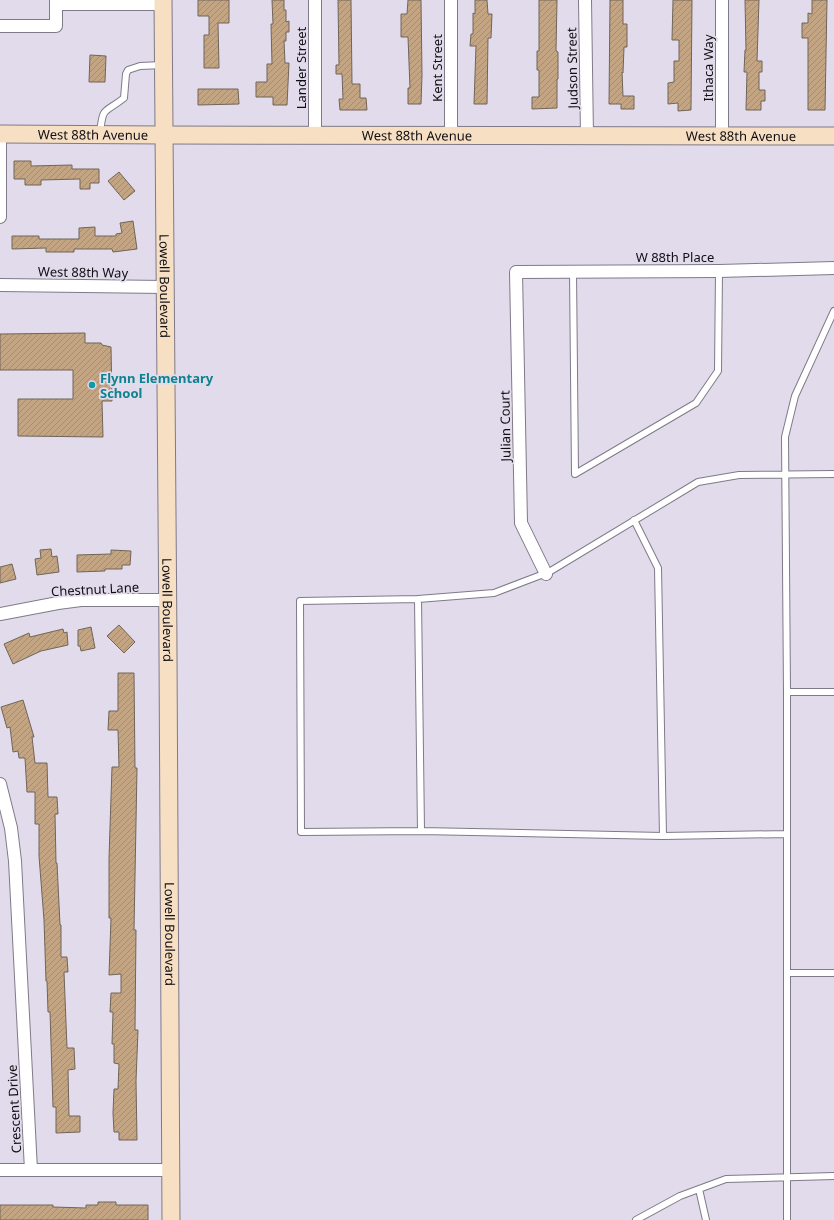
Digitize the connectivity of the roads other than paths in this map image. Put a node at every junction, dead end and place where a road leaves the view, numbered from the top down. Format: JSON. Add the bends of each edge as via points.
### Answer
{"nodes":[{"id":1,"x":315,"y":0,"type":"edge"},
{"id":2,"x":451,"y":0,"type":"edge"},
{"id":3,"x":585,"y":0,"type":"edge"},
{"id":4,"x":722,"y":0,"type":"edge"},
{"id":5,"x":56,"y":2,"type":"edge"},
{"id":6,"x":163,"y":2,"type":"edge"},
{"id":7,"x":0,"y":26,"type":"edge"},
{"id":8,"x":164,"y":64,"type":"junction"},
{"id":9,"x":0,"y":134,"type":"edge"},
{"id":10,"x":99,"y":135,"type":"junction"},
{"id":11,"x":164,"y":135,"type":"junction"},
{"id":12,"x":315,"y":135,"type":"junction"},
{"id":13,"x":451,"y":135,"type":"junction"},
{"id":14,"x":722,"y":135,"type":"junction"},
{"id":15,"x":587,"y":136,"type":"junction"},
{"id":16,"x":834,"y":136,"type":"edge"},
{"id":17,"x":0,"y":217,"type":"edge"},
{"id":18,"x":834,"y":268,"type":"edge"},
{"id":19,"x":719,"y":271,"type":"junction"},
{"id":20,"x":516,"y":272,"type":"joint"},
{"id":21,"x":573,"y":272,"type":"junction"},
{"id":22,"x":0,"y":285,"type":"edge"},
{"id":23,"x":165,"y":287,"type":"junction"},
{"id":24,"x":834,"y":311,"type":"edge"},
{"id":25,"x":786,"y":474,"type":"junction"},
{"id":26,"x":834,"y":474,"type":"edge"},
{"id":27,"x":634,"y":520,"type":"junction"},
{"id":28,"x":546,"y":574,"type":"junction"},
{"id":29,"x":418,"y":599,"type":"junction"},
{"id":30,"x":168,"y":600,"type":"junction"},
{"id":31,"x":0,"y":614,"type":"edge"},
{"id":32,"x":787,"y":692,"type":"junction"},
{"id":33,"x":834,"y":692,"type":"edge"},
{"id":34,"x":0,"y":784,"type":"edge"},
{"id":35,"x":421,"y":831,"type":"junction"},
{"id":36,"x":786,"y":834,"type":"junction"},
{"id":37,"x":663,"y":836,"type":"junction"},
{"id":38,"x":787,"y":973,"type":"junction"},
{"id":39,"x":834,"y":973,"type":"edge"},
{"id":40,"x":0,"y":1170,"type":"edge"},
{"id":41,"x":31,"y":1170,"type":"junction"},
{"id":42,"x":171,"y":1170,"type":"junction"},
{"id":43,"x":787,"y":1176,"type":"junction"},
{"id":44,"x":834,"y":1176,"type":"edge"},
{"id":45,"x":699,"y":1189,"type":"junction"},
{"id":46,"x":171,"y":1220,"type":"edge"},
{"id":47,"x":636,"y":1220,"type":"edge"},
{"id":48,"x":706,"y":1220,"type":"edge"},
{"id":49,"x":787,"y":1220,"type":"edge"}],
"edges":[{"from":1,"to":12,"type":"street","name":"Lander Street"},
{"from":2,"to":13,"type":"street","name":"Kent Street"},
{"from":3,"to":15,"type":"street","name":"Judson Street"},
{"from":4,"to":14,"type":"street","name":"Ithaca Way"},
{"from":5,"to":6,"type":"street"},
{"from":5,"to":7,"type":"street","via":[[56,26]]},
{"from":6,"to":8,"type":"street","name":"Lowell Boulevard"},
{"from":8,"to":10,"type":"lane","via":[[128,70],[124,98],[105,110]]},
{"from":8,"to":11,"type":"street","name":"Lowell Boulevard"},
{"from":9,"to":10,"type":"street","name":"West 88th Avenue"},
{"from":9,"to":17,"type":"street"},
{"from":10,"to":11,"type":"street","name":"West 88th Avenue"},
{"from":11,"to":12,"type":"street","name":"West 88th Avenue"},
{"from":11,"to":23,"type":"street","name":"Lowell Boulevard"},
{"from":12,"to":13,"type":"street","name":"West 88th Avenue"},
{"from":13,"to":15,"type":"street","name":"West 88th Avenue"},
{"from":14,"to":15,"type":"street","name":"West 88th Avenue"},
{"from":14,"to":16,"type":"street","name":"West 88th Avenue"},
{"from":18,"to":19,"type":"street","name":"W 88th Place"},
{"from":19,"to":21,"type":"street","name":"W 88th Place"},
{"from":19,"to":21,"type":"lane","via":[[718,371],[696,403],[575,474]]},
{"from":20,"to":21,"type":"street","name":"W 88th Place"},
{"from":20,"to":28,"type":"street","name":"Julian Court","via":[[521,523]]},
{"from":22,"to":23,"type":"street","name":"West 88th Way"},
{"from":23,"to":30,"type":"street","name":"Lowell Boulevard"},
{"from":24,"to":25,"type":"lane","via":[[795,396],[785,437]]},
{"from":25,"to":26,"type":"lane"},
{"from":25,"to":27,"type":"lane","via":[[739,475],[698,482]]},
{"from":25,"to":32,"type":"lane"},
{"from":27,"to":28,"type":"lane"},
{"from":27,"to":37,"type":"lane","via":[[658,568]]},
{"from":28,"to":29,"type":"lane","via":[[494,593]]},
{"from":29,"to":35,"type":"lane"},
{"from":29,"to":35,"type":"lane","via":[[300,601],[301,832]]},
{"from":30,"to":31,"type":"street","name":"Chestnut Lane","via":[[81,600]]},
{"from":30,"to":42,"type":"street","name":"Lowell Boulevard"},
{"from":32,"to":33,"type":"lane"},
{"from":32,"to":36,"type":"lane"},
{"from":34,"to":41,"type":"street","name":"Crescent Drive","via":[[11,828],[15,861]]},
{"from":35,"to":37,"type":"lane"},
{"from":36,"to":37,"type":"lane"},
{"from":36,"to":38,"type":"lane"},
{"from":38,"to":39,"type":"lane"},
{"from":38,"to":43,"type":"lane"},
{"from":40,"to":41,"type":"street"},
{"from":41,"to":42,"type":"street"},
{"from":42,"to":46,"type":"street","name":"Lowell Boulevard"},
{"from":43,"to":44,"type":"lane"},
{"from":43,"to":45,"type":"lane","via":[[726,1179]]},
{"from":43,"to":49,"type":"lane"},
{"from":45,"to":47,"type":"lane","via":[[680,1196]]},
{"from":45,"to":48,"type":"lane"}]}
